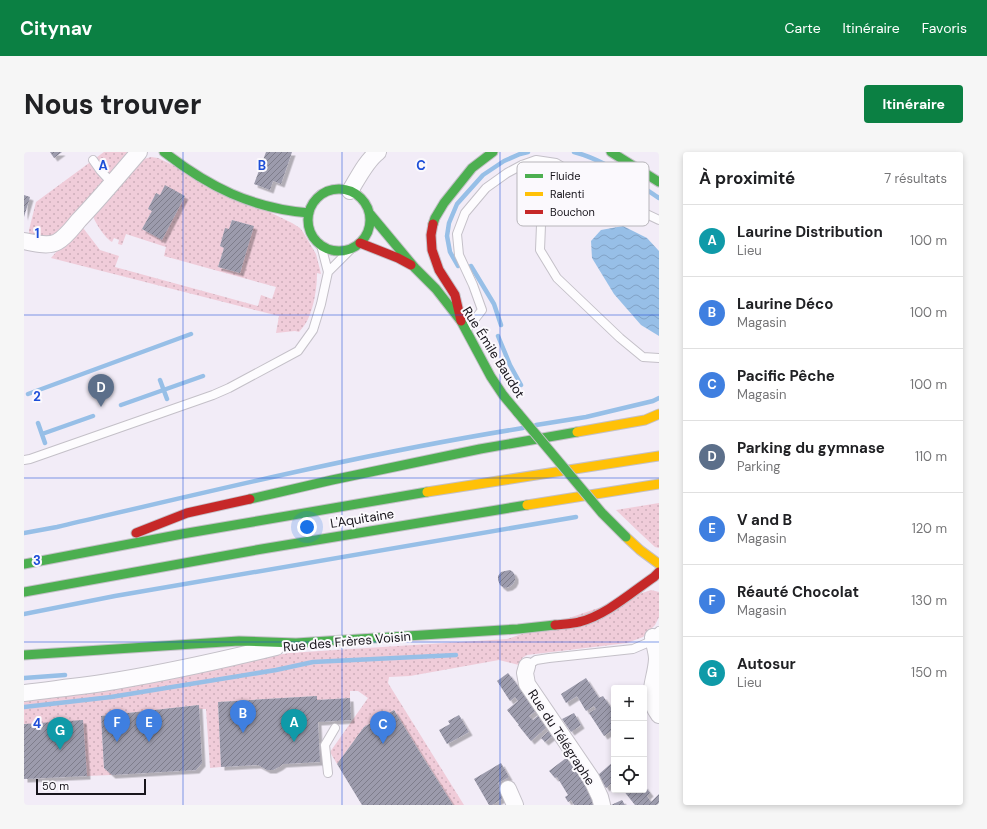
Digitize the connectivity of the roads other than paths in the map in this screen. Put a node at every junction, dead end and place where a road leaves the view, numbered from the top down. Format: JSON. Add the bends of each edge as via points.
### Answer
{"nodes":[{"id":1,"x":139,"y":152,"type":"edge"},
{"id":2,"x":164,"y":152,"type":"edge"},
{"id":3,"x":378,"y":152,"type":"edge"},
{"id":4,"x":493,"y":152,"type":"edge"},
{"id":5,"x":611,"y":152,"type":"edge"},
{"id":6,"x":93,"y":160,"type":"dead end"},
{"id":7,"x":530,"y":162,"type":"edge"},
{"id":8,"x":549,"y":162,"type":"edge"},
{"id":9,"x":627,"y":162,"type":"edge"},
{"id":10,"x":517,"y":168,"type":"edge"},
{"id":11,"x":649,"y":176,"type":"edge"},
{"id":12,"x":659,"y":182,"type":"edge"},
{"id":13,"x":112,"y":183,"type":"junction"},
{"id":14,"x":350,"y":191,"type":"junction"},
{"id":15,"x":309,"y":213,"type":"junction"},
{"id":16,"x":370,"y":214,"type":"junction"},
{"id":17,"x":649,"y":215,"type":"edge"},
{"id":18,"x":659,"y":220,"type":"edge"},
{"id":19,"x":540,"y":226,"type":"edge"},
{"id":20,"x":24,"y":241,"type":"edge"},
{"id":21,"x":360,"y":243,"type":"junction"},
{"id":22,"x":321,"y":245,"type":"junction"},
{"id":23,"x":351,"y":249,"type":"junction"},
{"id":24,"x":415,"y":268,"type":"junction"},
{"id":25,"x":328,"y":272,"type":"junction"},
{"id":26,"x":461,"y":321,"type":"junction"},
{"id":27,"x":466,"y":330,"type":"junction"},
{"id":28,"x":659,"y":358,"type":"edge"},
{"id":29,"x":659,"y":414,"type":"edge"},
{"id":30,"x":659,"y":456,"type":"edge"},
{"id":31,"x":24,"y":460,"type":"edge"},
{"id":32,"x":659,"y":484,"type":"edge"},
{"id":33,"x":88,"y":551,"type":"junction"},
{"id":34,"x":24,"y":564,"type":"edge"},
{"id":35,"x":659,"y":564,"type":"edge"},
{"id":36,"x":659,"y":572,"type":"edge"},
{"id":37,"x":24,"y":592,"type":"edge"},
{"id":38,"x":656,"y":634,"type":"edge"},
{"id":39,"x":296,"y":643,"type":"junction"},
{"id":40,"x":24,"y":655,"type":"edge"},
{"id":41,"x":527,"y":666,"type":"joint"},
{"id":42,"x":24,"y":693,"type":"edge"},
{"id":43,"x":659,"y":715,"type":"edge"},
{"id":44,"x":335,"y":728,"type":"dead end"},
{"id":45,"x":328,"y":774,"type":"dead end"},
{"id":46,"x":508,"y":790,"type":"dead end"},
{"id":47,"x":515,"y":805,"type":"edge"},
{"id":48,"x":602,"y":805,"type":"edge"}],
"edges":[{"from":1,"to":13,"type":"street"},
{"from":2,"to":15,"type":"main road","via":[[193,174],[251,202]]},
{"from":3,"to":14,"type":"street","via":[[368,162]]},
{"from":4,"to":26,"type":"main road","via":[[472,168],[444,203],[435,218],[431,235],[432,250],[439,270],[455,294]]},
{"from":5,"to":9,"type":"main road"},
{"from":6,"to":13,"type":"lane"},
{"from":7,"to":8,"type":"lane"},
{"from":10,"to":27,"type":"lane","via":[[486,188],[465,213],[457,234],[459,255],[482,310]]},
{"from":11,"to":12,"type":"main road"},
{"from":13,"to":20,"type":"street","via":[[57,242],[49,245]]},
{"from":14,"to":15,"type":"main road","via":[[329,190],[313,204]]},
{"from":14,"to":16,"type":"main road","via":[[366,204]]},
{"from":15,"to":22,"type":"main road","via":[[310,231]]},
{"from":16,"to":21,"type":"main road","via":[[370,225]]},
{"from":16,"to":24,"type":"main road","name":"Rue Émile Baudot"},
{"from":17,"to":18,"type":"lane"},
{"from":19,"to":28,"type":"lane","via":[[540,250],[557,278],[643,357]]},
{"from":21,"to":23,"type":"main road"},
{"from":21,"to":24,"type":"main road","name":"Rue Émile Baudot","via":[[398,258]]},
{"from":22,"to":23,"type":"main road","via":[[340,251]]},
{"from":22,"to":25,"type":"lane"},
{"from":23,"to":25,"type":"lane"},
{"from":24,"to":26,"type":"main road","name":"Rue Émile Baudot","via":[[436,289]]},
{"from":25,"to":31,"type":"lane","via":[[313,330],[298,352],[213,395]]},
{"from":26,"to":27,"type":"main road","name":"Rue Émile Baudot"},
{"from":27,"to":35,"type":"main road","name":"Rue Émile Baudot","bridge":true,"via":[[491,377],[518,414],[602,513],[640,550]]},
{"from":29,"to":33,"type":"main road","via":[[645,420],[480,449],[187,513]]},
{"from":30,"to":33,"type":"main road","name":"L'Aquitaine","via":[[408,495]]},
{"from":32,"to":37,"type":"main road","name":"L'Aquitaine","via":[[220,555]]},
{"from":33,"to":34,"type":"main road","name":"L'Aquitaine"},
{"from":36,"to":39,"type":"main road","name":"Rue des Frères Voisin","via":[[607,610],[580,622],[518,629]]},
{"from":38,"to":41,"type":"lane","name":"Rue du Télégraphe","via":[[647,643],[633,648],[536,660]]},
{"from":38,"to":43,"type":"street","via":[[657,658],[651,692],[655,710]]},
{"from":39,"to":40,"type":"main road","via":[[239,641]]},
{"from":39,"to":42,"type":"street","name":"Rue des Frères Voisin","via":[[114,681]]},
{"from":41,"to":48,"type":"street","name":"Rue du Télégraphe","via":[[527,684],[591,778]]},
{"from":44,"to":45,"type":"lane","via":[[325,745]]},
{"from":46,"to":47,"type":"street"}]}
